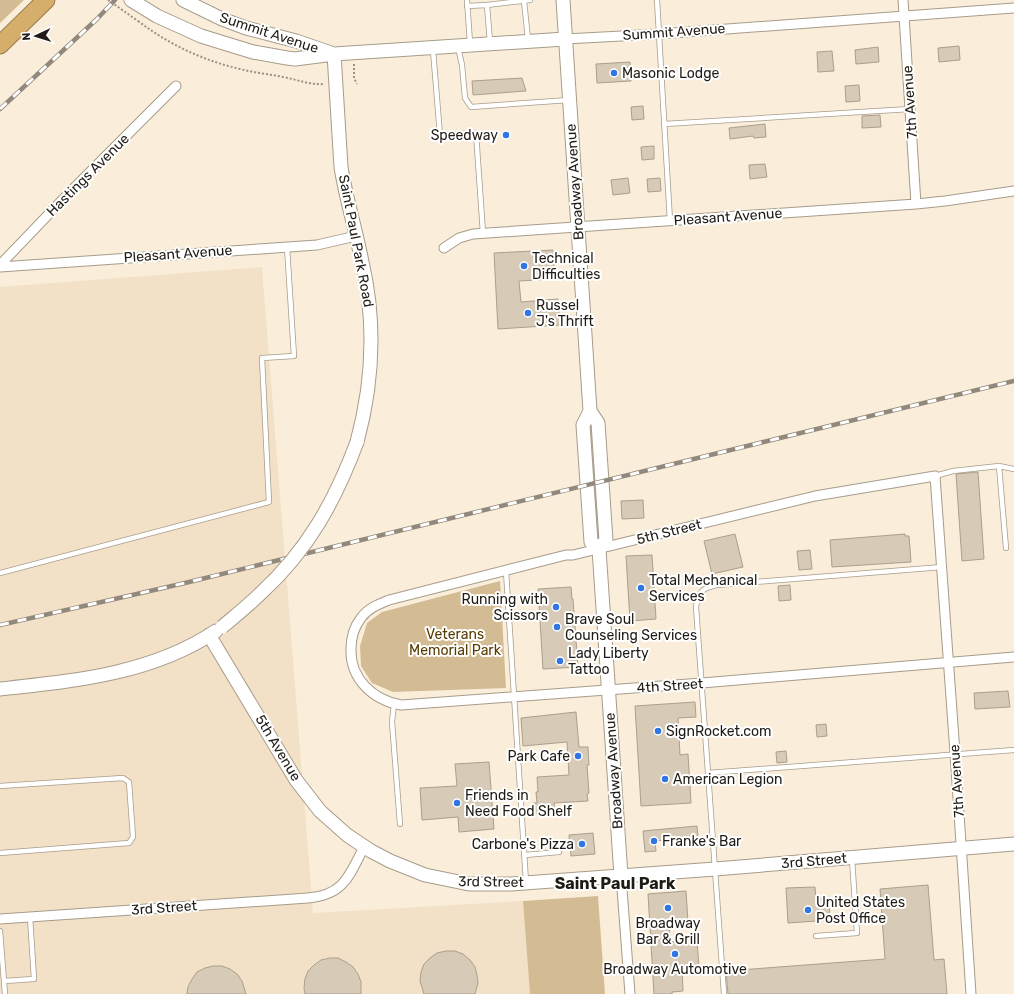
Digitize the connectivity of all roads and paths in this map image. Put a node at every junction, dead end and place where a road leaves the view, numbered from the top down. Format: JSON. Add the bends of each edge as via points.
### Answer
{"nodes":[{"id":1,"x":46,"y":0,"type":"edge"},
{"id":2,"x":108,"y":0,"type":"edge"},
{"id":3,"x":131,"y":0,"type":"edge"},
{"id":4,"x":183,"y":0,"type":"edge"},
{"id":5,"x":467,"y":0,"type":"edge"},
{"id":6,"x":530,"y":0,"type":"edge"},
{"id":7,"x":563,"y":0,"type":"edge"},
{"id":8,"x":657,"y":0,"type":"edge"},
{"id":9,"x":902,"y":0,"type":"edge"},
{"id":10,"x":524,"y":1,"type":"edge"},
{"id":11,"x":487,"y":5,"type":"junction"},
{"id":12,"x":467,"y":6,"type":"junction"},
{"id":13,"x":1014,"y":8,"type":"edge"},
{"id":14,"x":904,"y":16,"type":"junction"},
{"id":15,"x":659,"y":34,"type":"junction"},
{"id":16,"x":565,"y":39,"type":"junction"},
{"id":17,"x":528,"y":41,"type":"junction"},
{"id":18,"x":490,"y":44,"type":"junction"},
{"id":19,"x":0,"y":45,"type":"edge"},
{"id":20,"x":464,"y":46,"type":"junction"},
{"id":21,"x":433,"y":48,"type":"junction"},
{"id":22,"x":354,"y":53,"type":"junction"},
{"id":23,"x":334,"y":54,"type":"junction"},
{"id":24,"x":337,"y":83,"type":"junction"},
{"id":25,"x":357,"y":84,"type":"dead end"},
{"id":26,"x":176,"y":86,"type":"dead end"},
{"id":27,"x":569,"y":100,"type":"junction"},
{"id":28,"x":910,"y":109,"type":"junction"},
{"id":29,"x":664,"y":124,"type":"junction"},
{"id":30,"x":1014,"y":191,"type":"edge"},
{"id":31,"x":916,"y":204,"type":"junction"},
{"id":32,"x":670,"y":221,"type":"junction"},
{"id":33,"x":578,"y":226,"type":"junction"},
{"id":34,"x":483,"y":233,"type":"junction"},
{"id":35,"x":356,"y":236,"type":"junction"},
{"id":36,"x":286,"y":247,"type":"junction"},
{"id":37,"x":444,"y":248,"type":"dead end"},
{"id":38,"x":0,"y":266,"type":"edge"},
{"id":39,"x":999,"y":466,"type":"junction"},
{"id":40,"x":1014,"y":469,"type":"edge"},
{"id":41,"x":935,"y":476,"type":"junction"},
{"id":42,"x":1006,"y":548,"type":"dead end"},
{"id":43,"x":599,"y":549,"type":"junction"},
{"id":44,"x":942,"y":567,"type":"junction"},
{"id":45,"x":506,"y":570,"type":"junction"},
{"id":46,"x":0,"y":574,"type":"edge"},
{"id":47,"x":209,"y":635,"type":"junction"},
{"id":48,"x":351,"y":657,"type":"joint"},
{"id":49,"x":1014,"y":657,"type":"edge"},
{"id":50,"x":949,"y":662,"type":"junction"},
{"id":51,"x":702,"y":684,"type":"junction"},
{"id":52,"x":0,"y":688,"type":"edge"},
{"id":53,"x":608,"y":690,"type":"junction"},
{"id":54,"x":514,"y":696,"type":"junction"},
{"id":55,"x":394,"y":704,"type":"junction"},
{"id":56,"x":1014,"y":750,"type":"edge"},
{"id":57,"x":956,"y":755,"type":"junction"},
{"id":58,"x":708,"y":773,"type":"junction"},
{"id":59,"x":0,"y":786,"type":"edge"},
{"id":60,"x":400,"y":824,"type":"dead end"},
{"id":61,"x":1014,"y":844,"type":"edge"},
{"id":62,"x":364,"y":847,"type":"junction"},
{"id":63,"x":962,"y":848,"type":"junction"},
{"id":64,"x":559,"y":852,"type":"dead end"},
{"id":65,"x":0,"y":853,"type":"edge"},
{"id":66,"x":525,"y":855,"type":"junction"},
{"id":67,"x":852,"y":858,"type":"junction"},
{"id":68,"x":716,"y":869,"type":"junction"},
{"id":69,"x":621,"y":876,"type":"junction"},
{"id":70,"x":526,"y":883,"type":"junction"},
{"id":71,"x":30,"y":917,"type":"junction"},
{"id":72,"x":0,"y":919,"type":"edge"},
{"id":73,"x":0,"y":932,"type":"edge"},
{"id":74,"x":816,"y":936,"type":"dead end"},
{"id":75,"x":4,"y":981,"type":"junction"},
{"id":76,"x":5,"y":994,"type":"edge"},
{"id":77,"x":630,"y":994,"type":"edge"},
{"id":78,"x":724,"y":994,"type":"edge"},
{"id":79,"x":971,"y":994,"type":"edge"}],
"edges":[{"from":1,"to":19,"type":"highway"},
{"from":2,"to":24,"type":"path","bridge":true,"via":[[173,44],[195,55],[222,64],[311,84]]},
{"from":3,"to":23,"type":"street","name":"Summit Avenue","via":[[201,36],[264,55],[295,59]]},
{"from":4,"to":23,"type":"street","name":"Summit Avenue","via":[[246,28]]},
{"from":5,"to":12,"type":"lane"},
{"from":6,"to":10,"type":"lane"},
{"from":7,"to":16,"type":"street","name":"Broadway Avenue"},
{"from":8,"to":15,"type":"lane"},
{"from":9,"to":14,"type":"street","name":"7th Avenue"},
{"from":10,"to":11,"type":"lane"},
{"from":10,"to":17,"type":"lane"},
{"from":11,"to":12,"type":"lane"},
{"from":11,"to":18,"type":"lane"},
{"from":12,"to":20,"type":"lane"},
{"from":13,"to":14,"type":"street","name":"Summit Avenue"},
{"from":14,"to":15,"type":"street","name":"Summit Avenue"},
{"from":14,"to":28,"type":"street","name":"7th Avenue"},
{"from":15,"to":16,"type":"street","name":"Summit Avenue"},
{"from":15,"to":29,"type":"lane"},
{"from":16,"to":17,"type":"street","name":"Summit Avenue"},
{"from":16,"to":27,"type":"street","name":"Broadway Avenue"},
{"from":17,"to":18,"type":"street","name":"Summit Avenue"},
{"from":18,"to":20,"type":"street","name":"Summit Avenue"},
{"from":20,"to":21,"type":"street","name":"Summit Avenue"},
{"from":20,"to":27,"type":"lane","via":[[462,65],[465,98],[471,107]]},
{"from":21,"to":22,"type":"street","name":"Summit Avenue"},
{"from":21,"to":34,"type":"lane","via":[[440,135],[476,133]]},
{"from":22,"to":23,"type":"street","name":"Summit Avenue"},
{"from":22,"to":25,"type":"path","via":[[354,78]]},
{"from":23,"to":24,"type":"street","name":"Saint Paul Park Road"},
{"from":24,"to":35,"type":"street","name":"Saint Paul Park Road","via":[[341,167]]},
{"from":26,"to":38,"type":"street","name":"Hastings Avenue"},
{"from":27,"to":33,"type":"street","name":"Broadway Avenue"},
{"from":28,"to":29,"type":"lane"},
{"from":28,"to":31,"type":"street","name":"7th Avenue"},
{"from":29,"to":32,"type":"lane"},
{"from":30,"to":31,"type":"street","name":"Pleasant Avenue"},
{"from":31,"to":32,"type":"street","name":"Pleasant Avenue"},
{"from":32,"to":33,"type":"street","name":"Pleasant Avenue"},
{"from":33,"to":34,"type":"street","name":"Pleasant Avenue"},
{"from":33,"to":43,"type":"street","name":"Broadway Avenue","via":[[590,411],[598,423],[606,540]]},
{"from":34,"to":37,"type":"street","name":"Pleasant Avenue","via":[[464,236]]},
{"from":35,"to":36,"type":"street","name":"Pleasant Avenue","via":[[325,243]]},
{"from":35,"to":47,"type":"street","name":"Saint Paul Park Road","bridge":true,"via":[[367,285],[372,335],[371,366],[357,442],[339,487],[308,541],[275,580],[222,627]]},
{"from":36,"to":38,"type":"street","name":"Pleasant Avenue"},
{"from":36,"to":46,"type":"lane","via":[[294,356],[262,358],[269,502]]},
{"from":39,"to":40,"type":"lane"},
{"from":39,"to":41,"type":"lane","via":[[953,471]]},
{"from":39,"to":42,"type":"lane"},
{"from":41,"to":43,"type":"street","name":"5th Street","via":[[815,496]]},
{"from":41,"to":44,"type":"street"},
{"from":43,"to":45,"type":"street","name":"5th Street"},
{"from":43,"to":53,"type":"street","name":"Broadway Avenue"},
{"from":44,"to":50,"type":"street","name":"7th Avenue"},
{"from":44,"to":51,"type":"lane","via":[[717,585],[706,588],[700,593],[696,607]]},
{"from":45,"to":48,"type":"street","name":"5th Street","via":[[378,604],[368,610],[355,629],[351,641]]},
{"from":45,"to":54,"type":"lane"},
{"from":47,"to":52,"type":"street","name":"Saint Paul Park Road","via":[[170,655],[124,670],[70,681]]},
{"from":47,"to":62,"type":"street","name":"5th Avenue","via":[[305,793],[328,818]]},
{"from":48,"to":55,"type":"street","name":"4th Street","via":[[360,682],[380,699]]},
{"from":49,"to":50,"type":"street","name":"4th Street"},
{"from":50,"to":51,"type":"street","name":"4th Street"},
{"from":50,"to":57,"type":"street","name":"7th Avenue"},
{"from":51,"to":53,"type":"street","name":"4th Street"},
{"from":51,"to":58,"type":"lane"},
{"from":53,"to":54,"type":"street","name":"4th Street"},
{"from":53,"to":69,"type":"street","name":"Broadway Avenue"},
{"from":54,"to":55,"type":"street","name":"4th Street"},
{"from":54,"to":66,"type":"lane"},
{"from":55,"to":60,"type":"lane","via":[[392,722]]},
{"from":56,"to":57,"type":"lane"},
{"from":57,"to":58,"type":"lane"},
{"from":57,"to":63,"type":"street","name":"7th Avenue"},
{"from":58,"to":68,"type":"lane"},
{"from":59,"to":65,"type":"lane","via":[[123,778],[129,782],[133,837],[129,843]]},
{"from":61,"to":63,"type":"street","name":"3rd Street"},
{"from":62,"to":70,"type":"street","name":"3rd Street","via":[[413,871],[438,878],[469,884]]},
{"from":62,"to":71,"type":"street","name":"3rd Street","via":[[342,884],[332,893],[322,896]]},
{"from":63,"to":67,"type":"street","name":"3rd Street"},
{"from":63,"to":79,"type":"street","name":"7th Avenue"},
{"from":64,"to":66,"type":"lane"},
{"from":66,"to":70,"type":"lane"},
{"from":67,"to":68,"type":"street","name":"3rd Street"},
{"from":67,"to":74,"type":"lane","via":[[857,933]]},
{"from":68,"to":69,"type":"street","name":"3rd Street"},
{"from":68,"to":78,"type":"lane"},
{"from":69,"to":70,"type":"street","name":"3rd Street"},
{"from":69,"to":77,"type":"street","name":"Broadway Avenue"},
{"from":71,"to":72,"type":"street","name":"3rd Street"},
{"from":71,"to":75,"type":"lane","via":[[34,979]]},
{"from":73,"to":75,"type":"lane"},
{"from":75,"to":76,"type":"lane"}]}
